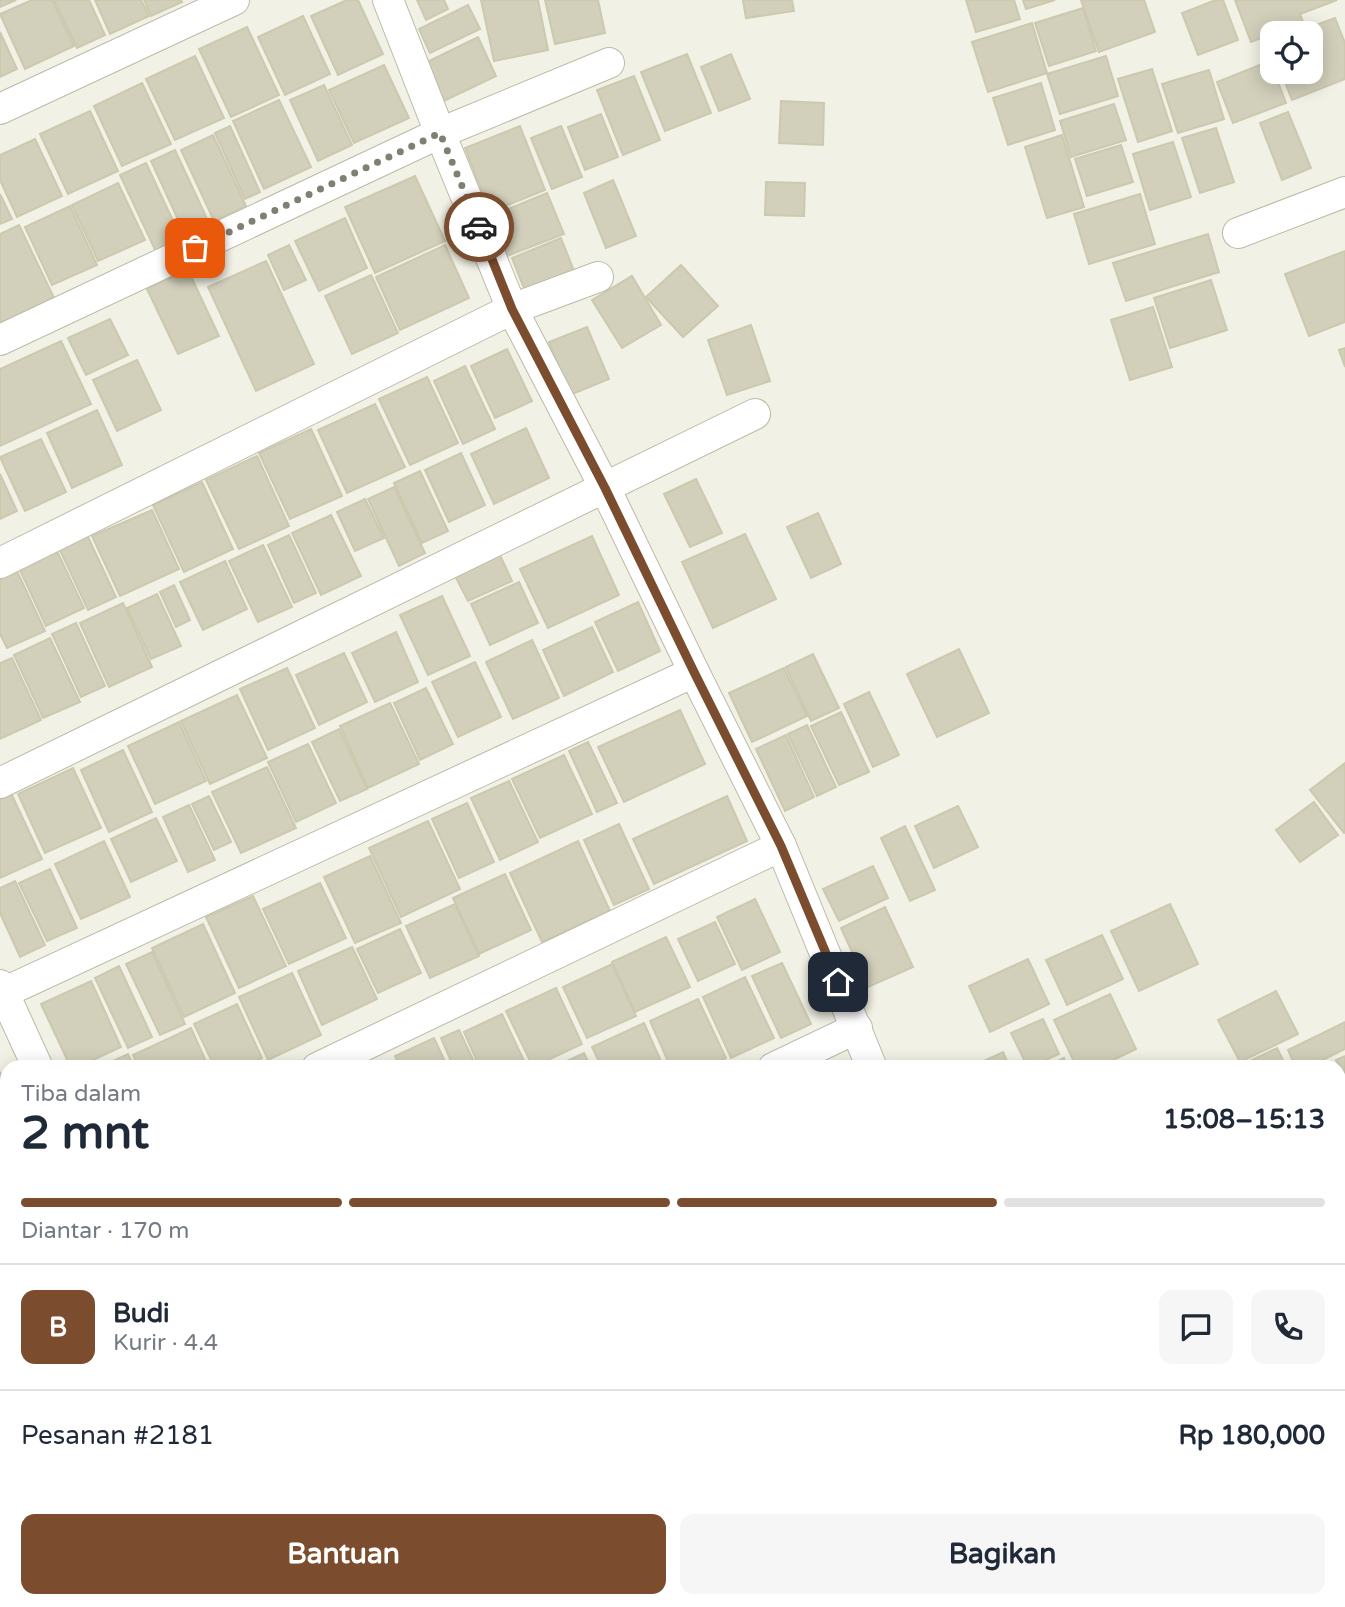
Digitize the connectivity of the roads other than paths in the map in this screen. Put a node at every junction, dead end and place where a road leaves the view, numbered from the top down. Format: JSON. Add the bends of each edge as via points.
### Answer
{"nodes":[{"id":1,"x":234,"y":0,"type":"edge"},
{"id":2,"x":388,"y":0,"type":"edge"},
{"id":3,"x":609,"y":62,"type":"dead end"},
{"id":4,"x":0,"y":109,"type":"edge"},
{"id":5,"x":440,"y":133,"type":"junction"},
{"id":6,"x":1345,"y":192,"type":"edge"},
{"id":7,"x":1238,"y":233,"type":"dead end"},
{"id":8,"x":598,"y":277,"type":"dead end"},
{"id":9,"x":512,"y":309,"type":"junction"},
{"id":10,"x":0,"y":340,"type":"edge"},
{"id":11,"x":755,"y":414,"type":"dead end"},
{"id":12,"x":605,"y":488,"type":"junction"},
{"id":13,"x":0,"y":563,"type":"edge"},
{"id":14,"x":694,"y":672,"type":"junction"},
{"id":15,"x":0,"y":783,"type":"edge"},
{"id":16,"x":781,"y":846,"type":"junction"},
{"id":17,"x":4,"y":1002,"type":"edge"},
{"id":18,"x":857,"y":1028,"type":"junction"},
{"id":19,"x":34,"y":1060,"type":"edge"},
{"id":20,"x":334,"y":1060,"type":"edge"},
{"id":21,"x":790,"y":1060,"type":"edge"},
{"id":22,"x":869,"y":1060,"type":"edge"}],
"edges":[{"from":1,"to":4,"type":"street"},
{"from":2,"to":5,"type":"street"},
{"from":3,"to":5,"type":"street"},
{"from":5,"to":9,"type":"street"},
{"from":5,"to":10,"type":"street"},
{"from":6,"to":7,"type":"street"},
{"from":8,"to":9,"type":"street"},
{"from":9,"to":12,"type":"street"},
{"from":9,"to":13,"type":"street"},
{"from":11,"to":12,"type":"street"},
{"from":12,"to":14,"type":"street"},
{"from":12,"to":15,"type":"street"},
{"from":14,"to":16,"type":"street"},
{"from":14,"to":17,"type":"street"},
{"from":16,"to":18,"type":"street"},
{"from":16,"to":20,"type":"street"},
{"from":17,"to":19,"type":"street"},
{"from":18,"to":21,"type":"street"},
{"from":18,"to":22,"type":"street"}]}
